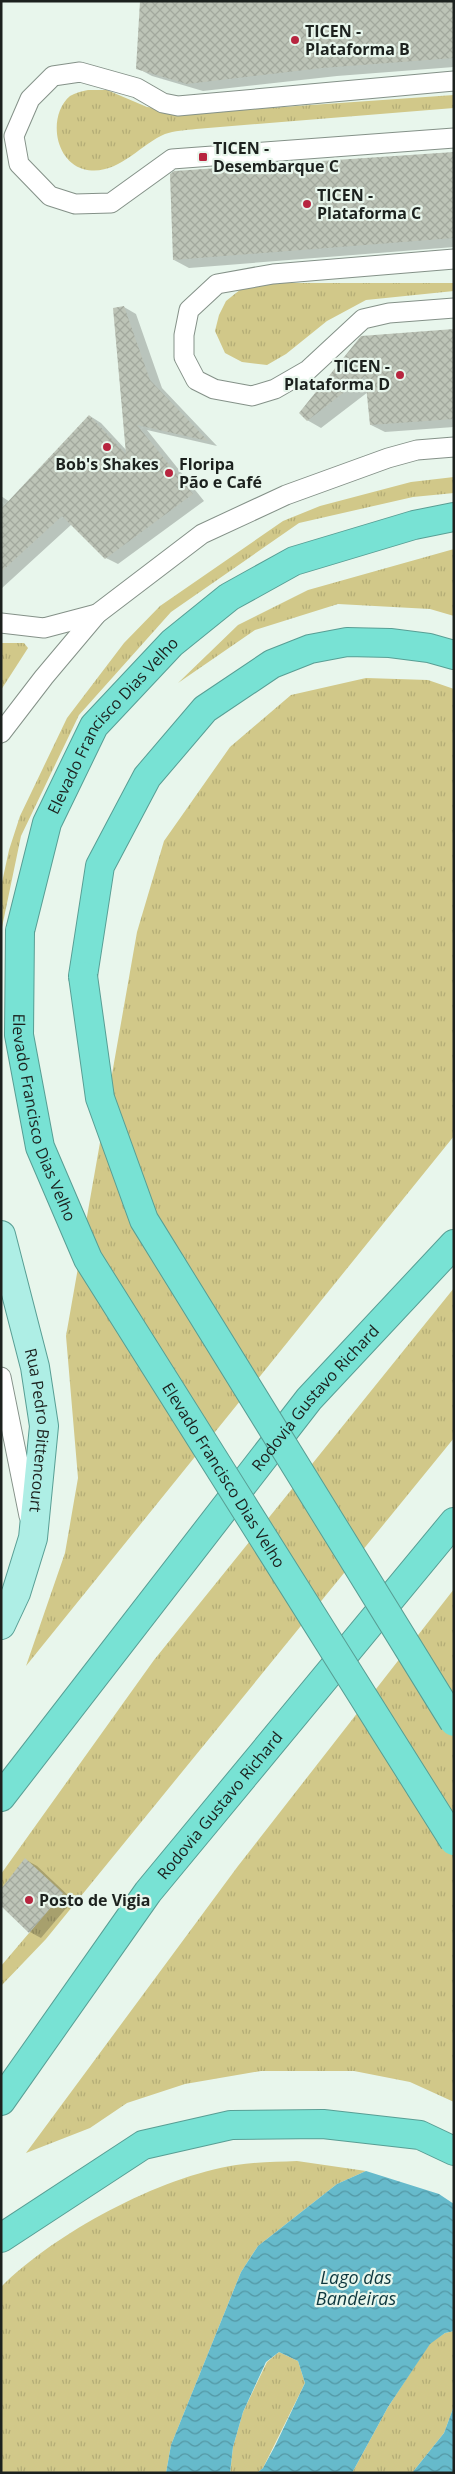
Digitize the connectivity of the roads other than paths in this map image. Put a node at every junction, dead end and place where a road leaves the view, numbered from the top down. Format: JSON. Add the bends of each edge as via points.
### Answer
{"nodes":[{"id":1,"x":454,"y":82,"type":"edge"},
{"id":2,"x":454,"y":138,"type":"edge"},
{"id":3,"x":454,"y":259,"type":"edge"},
{"id":4,"x":454,"y":308,"type":"edge"},
{"id":5,"x":454,"y":447,"type":"edge"},
{"id":6,"x":454,"y":517,"type":"edge"},
{"id":7,"x":97,"y":614,"type":"junction"},
{"id":8,"x":1,"y":623,"type":"edge"},
{"id":9,"x":454,"y":656,"type":"edge"},
{"id":10,"x":1,"y":733,"type":"edge"},
{"id":11,"x":1,"y":1235,"type":"edge"},
{"id":12,"x":454,"y":1244,"type":"edge"},
{"id":13,"x":1,"y":1377,"type":"edge"},
{"id":14,"x":454,"y":1522,"type":"edge"},
{"id":15,"x":33,"y":1538,"type":"junction"},
{"id":16,"x":1,"y":1625,"type":"edge"},
{"id":17,"x":454,"y":1722,"type":"edge"},
{"id":18,"x":1,"y":1797,"type":"edge"},
{"id":19,"x":454,"y":1841,"type":"edge"},
{"id":20,"x":1,"y":2101,"type":"edge"},
{"id":21,"x":454,"y":2151,"type":"edge"},
{"id":22,"x":1,"y":2238,"type":"edge"}],
"edges":[{"from":1,"to":2,"type":"lane","via":[[178,106],[163,103],[137,88],[80,72],[53,76],[30,99],[14,136],[19,164],[50,196],[75,204],[111,203],[172,159]]},
{"from":3,"to":4,"type":"lane","via":[[273,274],[216,284],[189,310],[184,357],[196,380],[214,389],[252,396],[275,389],[308,370],[363,319],[389,313]]},
{"from":5,"to":7,"type":"lane","via":[[417,450],[388,458],[278,498],[202,534]]},
{"from":6,"to":19,"type":"highway","name":"Elevado Francisco Dias Velho","bridge":true,"via":[[414,525],[294,561],[229,596],[172,642],[94,726],[47,823],[20,931],[19,1035],[40,1147],[88,1259]]},
{"from":7,"to":8,"type":"lane","via":[[44,628]]},
{"from":7,"to":10,"type":"lane"},
{"from":9,"to":17,"type":"highway","bridge":true,"via":[[429,648],[390,643],[347,642],[310,649],[272,664],[205,709],[147,777],[100,866],[83,976],[100,1098],[144,1220]]},
{"from":11,"to":15,"type":"main road","name":"Rua Pedro Bittencourt","via":[[35,1367],[44,1426]]},
{"from":12,"to":18,"type":"highway","name":"Rodovia Gustavo Richard","via":[[309,1399]]},
{"from":13,"to":15,"type":"lane"},
{"from":14,"to":20,"type":"highway","name":"Rodovia Gustavo Richard","via":[[148,1892]]},
{"from":15,"to":16,"type":"main road","name":"Rua Pedro Bittencourt","via":[[16,1593]]},
{"from":21,"to":22,"type":"highway","via":[[420,2135],[323,2124],[231,2125],[143,2145]]}]}
